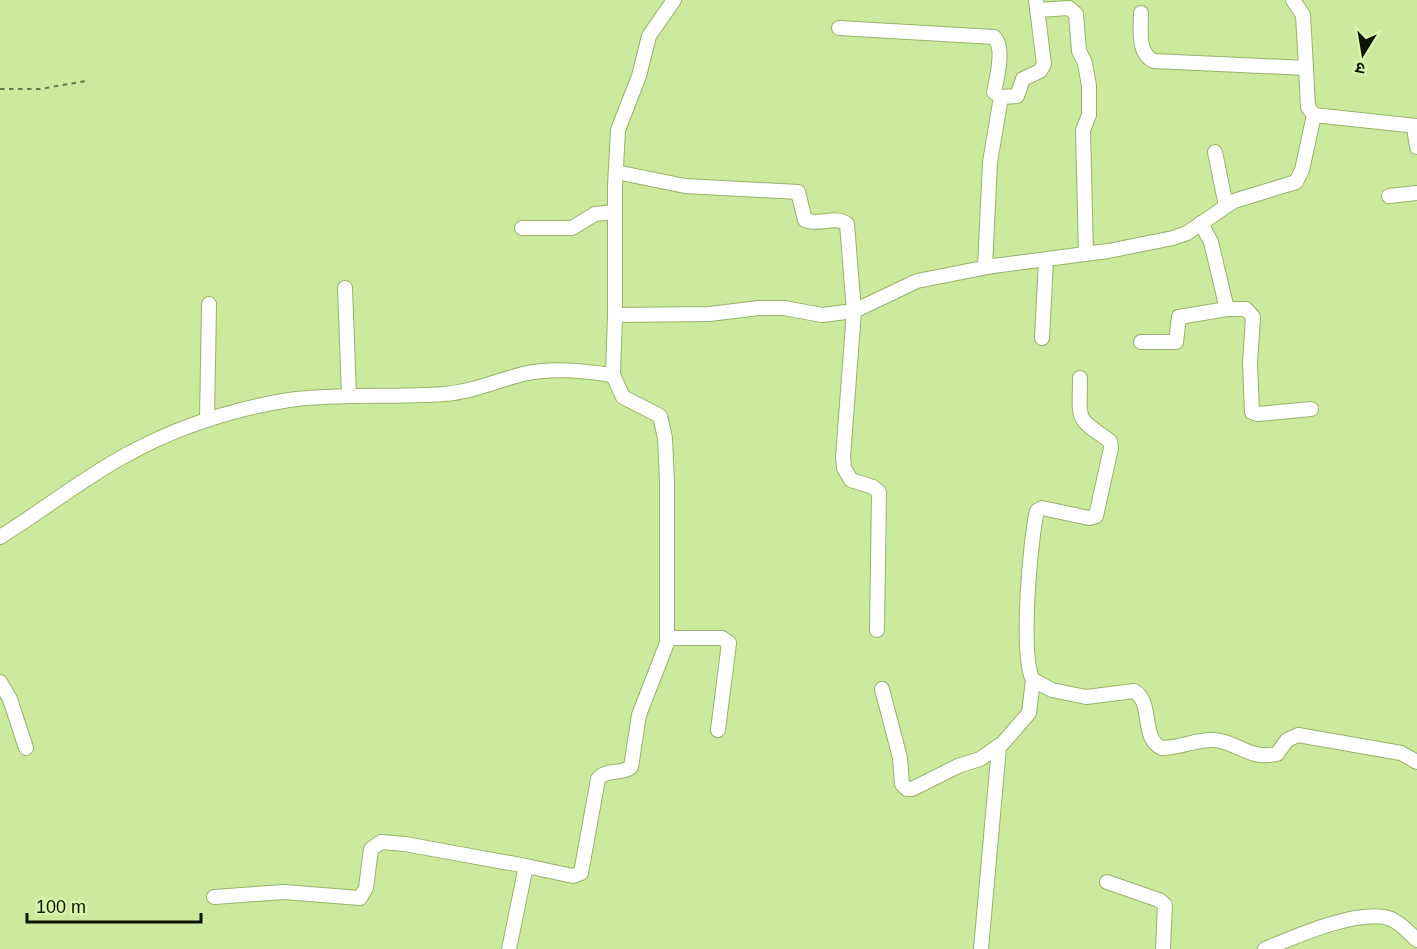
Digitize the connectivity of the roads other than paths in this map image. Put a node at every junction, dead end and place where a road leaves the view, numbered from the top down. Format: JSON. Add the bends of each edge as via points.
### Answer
{"nodes":[{"id":1,"x":675,"y":0,"type":"edge"},
{"id":2,"x":1293,"y":0,"type":"edge"},
{"id":3,"x":1036,"y":5,"type":"edge"},
{"id":4,"x":1141,"y":13,"type":"dead end"},
{"id":5,"x":839,"y":28,"type":"dead end"},
{"id":6,"x":1306,"y":68,"type":"junction"},
{"id":7,"x":1001,"y":97,"type":"junction"},
{"id":8,"x":1314,"y":115,"type":"junction"},
{"id":9,"x":1415,"y":127,"type":"edge"},
{"id":10,"x":1417,"y":147,"type":"edge"},
{"id":11,"x":1215,"y":152,"type":"dead end"},
{"id":12,"x":616,"y":172,"type":"junction"},
{"id":13,"x":1417,"y":193,"type":"edge"},
{"id":14,"x":1389,"y":196,"type":"dead end"},
{"id":15,"x":1226,"y":207,"type":"junction"},
{"id":16,"x":615,"y":212,"type":"junction"},
{"id":17,"x":1201,"y":223,"type":"junction"},
{"id":18,"x":522,"y":228,"type":"dead end"},
{"id":19,"x":1086,"y":254,"type":"junction"},
{"id":20,"x":1046,"y":260,"type":"junction"},
{"id":21,"x":985,"y":267,"type":"junction"},
{"id":22,"x":345,"y":288,"type":"dead end"},
{"id":23,"x":209,"y":304,"type":"dead end"},
{"id":24,"x":1227,"y":309,"type":"junction"},
{"id":25,"x":854,"y":311,"type":"junction"},
{"id":26,"x":615,"y":315,"type":"junction"},
{"id":27,"x":1041,"y":338,"type":"dead end"},
{"id":28,"x":1141,"y":342,"type":"dead end"},
{"id":29,"x":613,"y":375,"type":"junction"},
{"id":30,"x":1080,"y":378,"type":"dead end"},
{"id":31,"x":349,"y":396,"type":"junction"},
{"id":32,"x":1311,"y":409,"type":"dead end"},
{"id":33,"x":207,"y":420,"type":"junction"},
{"id":34,"x":0,"y":537,"type":"edge"},
{"id":35,"x":877,"y":630,"type":"dead end"},
{"id":36,"x":668,"y":638,"type":"junction"},
{"id":37,"x":1033,"y":680,"type":"junction"},
{"id":38,"x":0,"y":682,"type":"edge"},
{"id":39,"x":882,"y":689,"type":"dead end"},
{"id":40,"x":718,"y":730,"type":"dead end"},
{"id":41,"x":999,"y":747,"type":"junction"},
{"id":42,"x":26,"y":748,"type":"dead end"},
{"id":43,"x":1417,"y":762,"type":"edge"},
{"id":44,"x":526,"y":866,"type":"junction"},
{"id":45,"x":1107,"y":882,"type":"dead end"},
{"id":46,"x":214,"y":897,"type":"dead end"},
{"id":47,"x":1417,"y":940,"type":"edge"},
{"id":48,"x":509,"y":949,"type":"edge"},
{"id":49,"x":981,"y":949,"type":"edge"},
{"id":50,"x":1163,"y":949,"type":"edge"},
{"id":51,"x":1265,"y":949,"type":"edge"}],
"edges":[{"from":1,"to":12,"type":"street","via":[[649,36],[639,76],[621,118]]},
{"from":2,"to":6,"type":"street","via":[[1303,15]]},
{"from":3,"to":7,"type":"street","via":[[1043,69],[1023,79],[1017,96]]},
{"from":3,"to":19,"type":"street","via":[[1069,8],[1076,14],[1079,51],[1085,63],[1089,93],[1089,115],[1083,130]]},
{"from":4,"to":6,"type":"street","via":[[1143,49],[1154,61]]},
{"from":5,"to":7,"type":"street","via":[[994,37],[998,57],[994,92]]},
{"from":6,"to":8,"type":"street","via":[[1308,107]]},
{"from":7,"to":21,"type":"street","via":[[990,162]]},
{"from":8,"to":9,"type":"street"},
{"from":8,"to":15,"type":"street","via":[[1296,182]]},
{"from":9,"to":10,"type":"street"},
{"from":11,"to":15,"type":"street"},
{"from":12,"to":16,"type":"street"},
{"from":12,"to":25,"type":"street","via":[[685,186],[798,192],[805,220],[839,220],[847,224]]},
{"from":13,"to":14,"type":"street"},
{"from":15,"to":17,"type":"street"},
{"from":16,"to":18,"type":"street","via":[[595,214],[572,228]]},
{"from":16,"to":26,"type":"street"},
{"from":17,"to":19,"type":"street","via":[[1173,238]]},
{"from":17,"to":24,"type":"street","via":[[1211,242]]},
{"from":19,"to":20,"type":"street"},
{"from":20,"to":21,"type":"street"},
{"from":20,"to":27,"type":"street"},
{"from":21,"to":25,"type":"street","via":[[917,281]]},
{"from":22,"to":31,"type":"street"},
{"from":23,"to":33,"type":"street"},
{"from":24,"to":28,"type":"street","via":[[1179,317],[1176,342]]},
{"from":24,"to":32,"type":"street","via":[[1246,309],[1253,317],[1252,412]]},
{"from":25,"to":26,"type":"street","via":[[822,315],[759,308],[709,314]]},
{"from":25,"to":35,"type":"street","via":[[843,458],[850,480],[873,486],[879,492]]},
{"from":26,"to":29,"type":"street"},
{"from":29,"to":31,"type":"street","via":[[548,370],[442,394]]},
{"from":29,"to":36,"type":"street","via":[[623,397],[653,411],[663,424]]},
{"from":30,"to":37,"type":"street","via":[[1081,419],[1110,441],[1111,448],[1096,516],[1089,518],[1042,508],[1037,511],[1026,623]]},
{"from":31,"to":33,"type":"street","via":[[289,400]]},
{"from":33,"to":34,"type":"street","via":[[124,456]]},
{"from":36,"to":40,"type":"street","via":[[722,638],[729,643]]},
{"from":36,"to":44,"type":"street","via":[[639,715],[631,767],[598,778],[581,873],[573,876]]},
{"from":37,"to":41,"type":"street","via":[[1029,713]]},
{"from":37,"to":43,"type":"street","via":[[1052,690],[1086,697],[1134,691],[1143,700],[1153,740],[1162,748],[1217,740],[1252,755],[1272,755],[1298,735],[1401,753]]},
{"from":38,"to":42,"type":"street","via":[[10,699]]},
{"from":39,"to":41,"type":"street","via":[[900,758],[903,787],[918,787]]},
{"from":41,"to":49,"type":"street"},
{"from":44,"to":46,"type":"street","via":[[381,842],[371,849],[366,888],[360,898],[284,892]]},
{"from":44,"to":48,"type":"street"},
{"from":45,"to":50,"type":"street","via":[[1165,905]]},
{"from":47,"to":51,"type":"street","via":[[1394,920],[1372,915],[1309,931]]}]}
